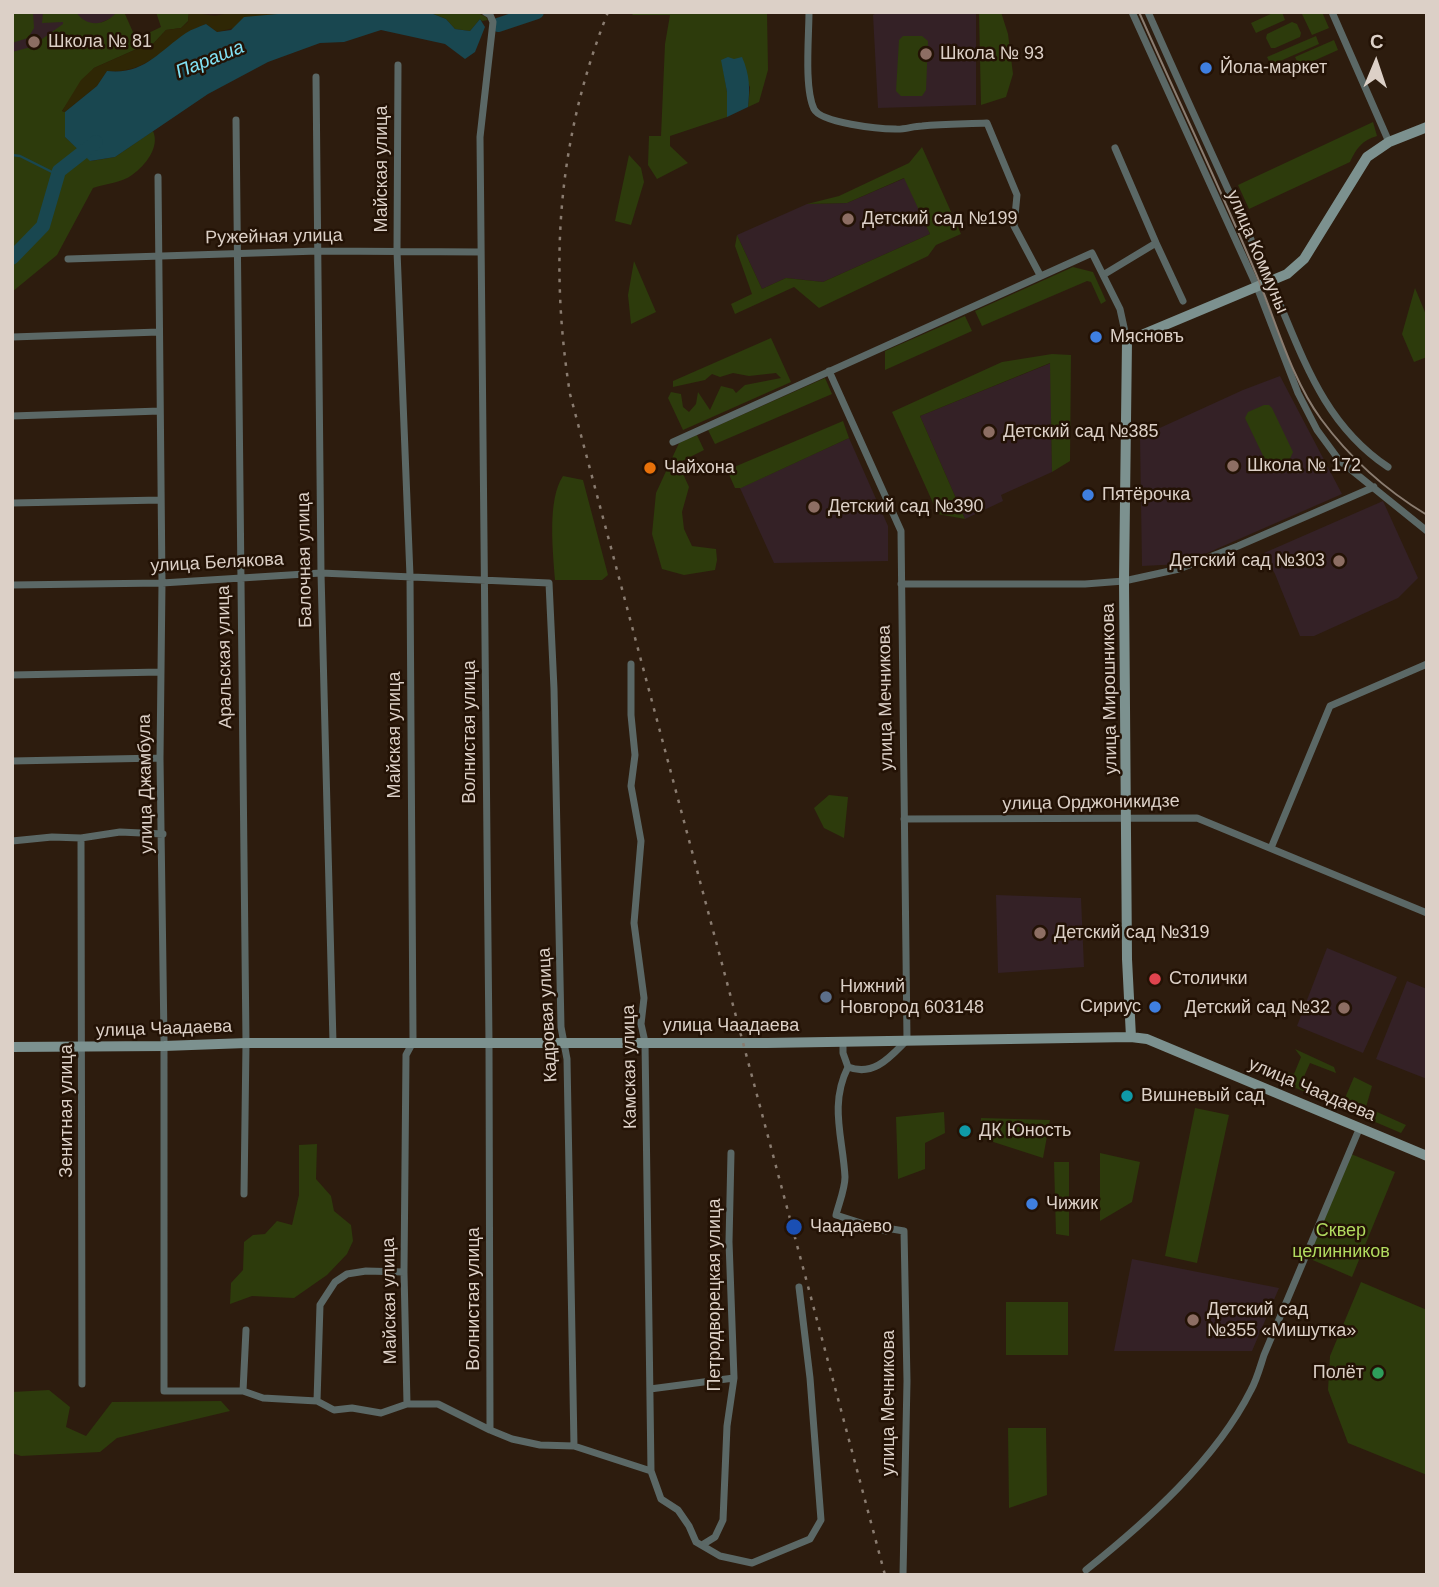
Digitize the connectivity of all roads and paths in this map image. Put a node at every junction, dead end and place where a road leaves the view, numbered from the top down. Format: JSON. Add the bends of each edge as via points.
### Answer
{"nodes":[{"id":1,"x":485,"y":12,"type":"edge"},
{"id":2,"x":809,"y":12,"type":"edge"},
{"id":3,"x":1132,"y":12,"type":"edge"},
{"id":4,"x":1148,"y":12,"type":"edge"},
{"id":5,"x":1332,"y":12,"type":"edge"},
{"id":6,"x":398,"y":65,"type":"dead end"},
{"id":7,"x":316,"y":77,"type":"dead end"},
{"id":8,"x":236,"y":120,"type":"dead end"},
{"id":9,"x":1427,"y":127,"type":"edge"},
{"id":10,"x":1389,"y":142,"type":"junction"},
{"id":11,"x":1115,"y":148,"type":"dead end"},
{"id":12,"x":158,"y":177,"type":"dead end"},
{"id":13,"x":1156,"y":243,"type":"junction"},
{"id":14,"x":318,"y":251,"type":"junction"},
{"id":15,"x":397,"y":251,"type":"junction"},
{"id":16,"x":481,"y":252,"type":"junction"},
{"id":17,"x":237,"y":254,"type":"junction"},
{"id":18,"x":159,"y":256,"type":"junction"},
{"id":19,"x":68,"y":259,"type":"dead end"},
{"id":20,"x":1040,"y":275,"type":"junction"},
{"id":21,"x":1103,"y":275,"type":"junction"},
{"id":22,"x":1264,"y":284,"type":"junction"},
{"id":23,"x":1183,"y":300,"type":"dead end"},
{"id":24,"x":159,"y":332,"type":"junction"},
{"id":25,"x":12,"y":337,"type":"edge"},
{"id":26,"x":1127,"y":341,"type":"junction"},
{"id":27,"x":829,"y":370,"type":"junction"},
{"id":28,"x":160,"y":411,"type":"junction"},
{"id":29,"x":12,"y":416,"type":"edge"},
{"id":30,"x":673,"y":442,"type":"dead end"},
{"id":31,"x":1388,"y":467,"type":"dead end"},
{"id":32,"x":1374,"y":487,"type":"junction"},
{"id":33,"x":161,"y":500,"type":"junction"},
{"id":34,"x":12,"y":503,"type":"edge"},
{"id":35,"x":1427,"y":531,"type":"edge"},
{"id":36,"x":321,"y":573,"type":"junction"},
{"id":37,"x":410,"y":576,"type":"junction"},
{"id":38,"x":239,"y":577,"type":"junction"},
{"id":39,"x":485,"y":581,"type":"junction"},
{"id":40,"x":1124,"y":581,"type":"junction"},
{"id":41,"x":162,"y":583,"type":"junction"},
{"id":42,"x":549,"y":583,"type":"joint"},
{"id":43,"x":901,"y":584,"type":"junction"},
{"id":44,"x":12,"y":585,"type":"edge"},
{"id":45,"x":631,"y":664,"type":"dead end"},
{"id":46,"x":1427,"y":664,"type":"edge"},
{"id":47,"x":161,"y":672,"type":"junction"},
{"id":48,"x":12,"y":675,"type":"edge"},
{"id":49,"x":160,"y":758,"type":"junction"},
{"id":50,"x":12,"y":761,"type":"edge"},
{"id":51,"x":1127,"y":818,"type":"junction"},
{"id":52,"x":904,"y":819,"type":"junction"},
{"id":53,"x":163,"y":834,"type":"junction"},
{"id":54,"x":81,"y":838,"type":"junction"},
{"id":55,"x":12,"y":841,"type":"edge"},
{"id":56,"x":1271,"y":848,"type":"junction"},
{"id":57,"x":1427,"y":913,"type":"edge"},
{"id":58,"x":1131,"y":1037,"type":"junction"},
{"id":59,"x":906,"y":1040,"type":"junction"},
{"id":60,"x":844,"y":1041,"type":"junction"},
{"id":61,"x":413,"y":1042,"type":"junction"},
{"id":62,"x":645,"y":1042,"type":"junction"},
{"id":63,"x":246,"y":1043,"type":"junction"},
{"id":64,"x":332,"y":1043,"type":"junction"},
{"id":65,"x":489,"y":1043,"type":"junction"},
{"id":66,"x":565,"y":1044,"type":"junction"},
{"id":67,"x":164,"y":1046,"type":"junction"},
{"id":68,"x":12,"y":1047,"type":"edge"},
{"id":69,"x":83,"y":1047,"type":"junction"},
{"id":70,"x":848,"y":1067,"type":"junction"},
{"id":71,"x":1360,"y":1127,"type":"junction"},
{"id":72,"x":731,"y":1153,"type":"dead end"},
{"id":73,"x":1427,"y":1156,"type":"edge"},
{"id":74,"x":244,"y":1194,"type":"dead end"},
{"id":75,"x":404,"y":1272,"type":"junction"},
{"id":76,"x":799,"y":1287,"type":"dead end"},
{"id":77,"x":246,"y":1331,"type":"dead end"},
{"id":78,"x":734,"y":1378,"type":"junction"},
{"id":79,"x":82,"y":1384,"type":"dead end"},
{"id":80,"x":650,"y":1390,"type":"junction"},
{"id":81,"x":243,"y":1391,"type":"junction"},
{"id":82,"x":317,"y":1401,"type":"junction"},
{"id":83,"x":407,"y":1404,"type":"junction"},
{"id":84,"x":490,"y":1430,"type":"junction"},
{"id":85,"x":574,"y":1446,"type":"junction"},
{"id":86,"x":651,"y":1471,"type":"junction"},
{"id":87,"x":702,"y":1545,"type":"junction"},
{"id":88,"x":1086,"y":1570,"type":"dead end"},
{"id":89,"x":903,"y":1575,"type":"edge"}],
"edges":[{"from":1,"to":16,"type":"street","name":"Волнистая улица","via":[[490,15],[492,34],[480,137]]},
{"from":2,"to":20,"type":"street","via":[[811,98],[818,115],[897,130],[986,123],[1017,195],[1014,226]]},
{"from":3,"to":22,"type":"street","name":"улица Коммуны"},
{"from":4,"to":22,"type":"street","name":"улица Коммуны"},
{"from":5,"to":10,"type":"street"},
{"from":6,"to":15,"type":"street","name":"Майская улица"},
{"from":7,"to":14,"type":"street","name":"Балочная улица"},
{"from":8,"to":17,"type":"street","name":"Аральская улица"},
{"from":9,"to":10,"type":"street"},
{"from":10,"to":22,"type":"street","via":[[1367,157],[1304,259],[1287,274]]},
{"from":11,"to":13,"type":"street"},
{"from":12,"to":18,"type":"street","name":"улица Джамбула"},
{"from":13,"to":21,"type":"street"},
{"from":13,"to":23,"type":"street"},
{"from":14,"to":15,"type":"street","name":"Ружейная улица"},
{"from":14,"to":17,"type":"street","name":"Ружейная улица"},
{"from":14,"to":36,"type":"street","name":"Балочная улица"},
{"from":15,"to":16,"type":"street","name":"Ружейная улица"},
{"from":15,"to":37,"type":"street","name":"Майская улица"},
{"from":16,"to":39,"type":"street","name":"Волнистая улица"},
{"from":17,"to":18,"type":"street","name":"Ружейная улица"},
{"from":17,"to":38,"type":"street","name":"Аральская улица"},
{"from":18,"to":19,"type":"street","name":"Ружейная улица"},
{"from":18,"to":24,"type":"street","name":"улица Джамбула"},
{"from":20,"to":21,"type":"street","via":[[1091,253]]},
{"from":20,"to":27,"type":"street"},
{"from":21,"to":26,"type":"street","via":[[1120,309]]},
{"from":22,"to":26,"type":"street"},
{"from":22,"to":31,"type":"street","name":"улица Коммуны","via":[[1336,419],[1367,453]]},
{"from":22,"to":32,"type":"street","name":"улица Коммуны","via":[[1297,393],[1317,430],[1339,460]]},
{"from":24,"to":25,"type":"street"},
{"from":24,"to":28,"type":"street","name":"улица Джамбула"},
{"from":26,"to":40,"type":"street","name":"улица Мирошникова"},
{"from":27,"to":30,"type":"street"},
{"from":27,"to":43,"type":"street","name":"улица Мечникова","via":[[901,531]]},
{"from":28,"to":29,"type":"street"},
{"from":28,"to":33,"type":"street","name":"улица Джамбула"},
{"from":32,"to":35,"type":"street","name":"улица Коммуны"},
{"from":32,"to":40,"type":"street","via":[[1179,569]]},
{"from":33,"to":34,"type":"street"},
{"from":33,"to":41,"type":"street","name":"улица Джамбула"},
{"from":36,"to":37,"type":"street","name":"улица Белякова"},
{"from":36,"to":38,"type":"street","name":"улица Белякова"},
{"from":36,"to":64,"type":"street","name":"Балочная улица"},
{"from":37,"to":39,"type":"street","name":"улица Белякова"},
{"from":37,"to":61,"type":"street","name":"Майская улица"},
{"from":38,"to":41,"type":"street","name":"улица Белякова"},
{"from":38,"to":63,"type":"street","name":"Аральская улица"},
{"from":39,"to":42,"type":"street","name":"улица Белякова"},
{"from":39,"to":65,"type":"street","name":"Волнистая улица"},
{"from":40,"to":43,"type":"street"},
{"from":40,"to":51,"type":"street","name":"улица Мирошникова"},
{"from":41,"to":44,"type":"street","name":"улица Белякова"},
{"from":41,"to":47,"type":"street","name":"улица Джамбула"},
{"from":42,"to":66,"type":"street","name":"Кадровая улица"},
{"from":43,"to":52,"type":"street","name":"улица Мечникова"},
{"from":45,"to":62,"type":"street","name":"Камская улица","via":[[635,755],[631,786],[640,841],[634,923]]},
{"from":46,"to":56,"type":"street","via":[[1330,706]]},
{"from":47,"to":48,"type":"street"},
{"from":47,"to":49,"type":"street","name":"улица Джамбула"},
{"from":49,"to":50,"type":"street"},
{"from":49,"to":53,"type":"street","name":"улица Джамбула"},
{"from":51,"to":52,"type":"street","name":"улица Орджоникидзе"},
{"from":51,"to":56,"type":"street","name":"улица Орджоникидзе","via":[[1196,818]]},
{"from":51,"to":58,"type":"street","name":"улица Мирошникова"},
{"from":52,"to":59,"type":"street","name":"улица Мечникова"},
{"from":53,"to":54,"type":"street","via":[[120,832]]},
{"from":53,"to":67,"type":"street","name":"улица Джамбула"},
{"from":54,"to":55,"type":"street"},
{"from":54,"to":69,"type":"street","name":"Зенитная улица"},
{"from":56,"to":57,"type":"street","name":"улица Орджоникидзе"},
{"from":58,"to":59,"type":"street","name":"улица Чаадаева"},
{"from":58,"to":71,"type":"street","name":"улица Чаадаева","via":[[1147,1039]]},
{"from":59,"to":60,"type":"street","name":"улица Чаадаева"},
{"from":59,"to":70,"type":"street","via":[[877,1067]]},
{"from":60,"to":62,"type":"street","name":"улица Чаадаева"},
{"from":60,"to":70,"type":"street"},
{"from":61,"to":64,"type":"street","name":"улица Чаадаева"},
{"from":61,"to":65,"type":"street","name":"улица Чаадаева"},
{"from":61,"to":75,"type":"street","name":"Майская улица","via":[[406,1055]]},
{"from":62,"to":66,"type":"street","name":"улица Чаадаева"},
{"from":62,"to":80,"type":"street","name":"Камская улица"},
{"from":63,"to":64,"type":"street","name":"улица Чаадаева"},
{"from":63,"to":67,"type":"street","name":"улица Чаадаева"},
{"from":63,"to":74,"type":"street","name":"Аральская улица"},
{"from":65,"to":66,"type":"street","name":"улица Чаадаева"},
{"from":65,"to":84,"type":"street","name":"Волнистая улица"},
{"from":66,"to":85,"type":"street","name":"Кадровая улица"},
{"from":67,"to":69,"type":"street","name":"улица Чаадаева"},
{"from":67,"to":81,"type":"street","name":"улица Джамбула","via":[[164,1391]]},
{"from":68,"to":69,"type":"street","name":"улица Чаадаева"},
{"from":69,"to":79,"type":"street","name":"Зенитная улица"},
{"from":70,"to":89,"type":"street","name":"улица Мечникова","via":[[837,1120],[845,1179],[836,1215],[886,1231],[904,1231]]},
{"from":71,"to":73,"type":"street","name":"улица Чаадаева"},
{"from":71,"to":88,"type":"street","via":[[1252,1388],[1234,1421],[1198,1468]]},
{"from":72,"to":78,"type":"street","name":"Петродворецкая улица"},
{"from":75,"to":82,"type":"street","via":[[366,1270],[335,1282],[320,1305]]},
{"from":75,"to":83,"type":"street","name":"Майская улица"},
{"from":76,"to":87,"type":"street","via":[[821,1520],[810,1539],[752,1563],[720,1556]]},
{"from":77,"to":81,"type":"street"},
{"from":78,"to":80,"type":"street"},
{"from":78,"to":87,"type":"street","name":"Петродворецкая улица","via":[[723,1520],[715,1536]]},
{"from":80,"to":86,"type":"street","name":"Камская улица"},
{"from":81,"to":82,"type":"street","via":[[263,1398]]},
{"from":82,"to":83,"type":"street","via":[[334,1410],[381,1413]]},
{"from":83,"to":84,"type":"street","via":[[438,1404]]},
{"from":84,"to":85,"type":"street","via":[[513,1439]]},
{"from":85,"to":86,"type":"street"},
{"from":86,"to":87,"type":"street","via":[[661,1499],[678,1510]]}]}
